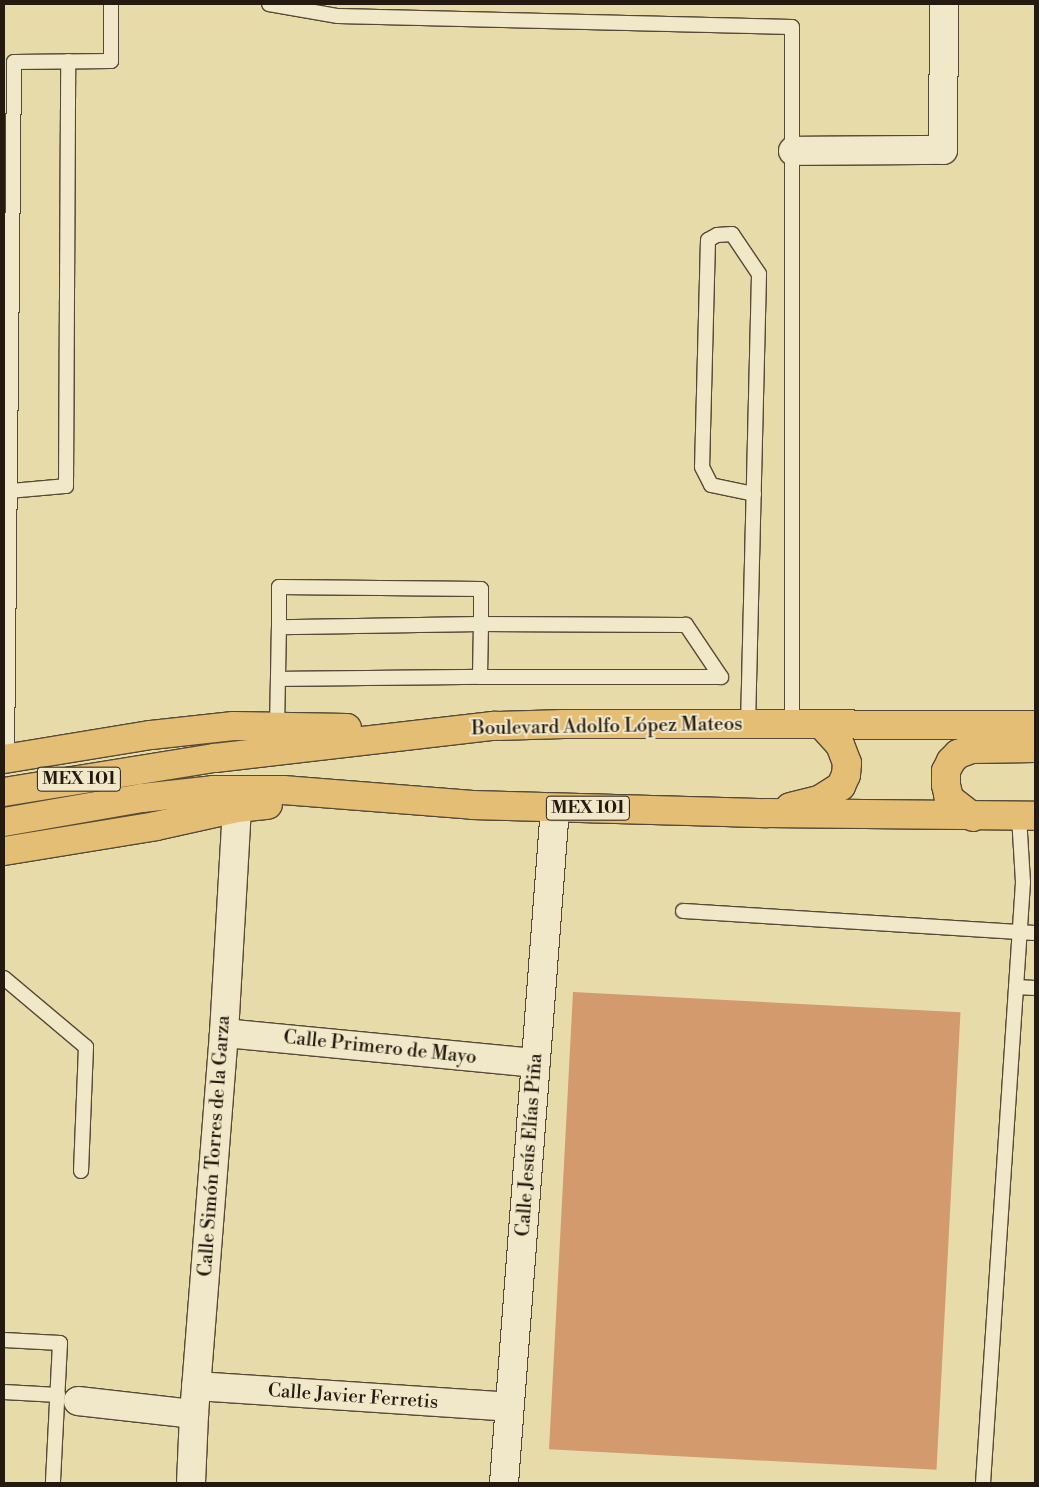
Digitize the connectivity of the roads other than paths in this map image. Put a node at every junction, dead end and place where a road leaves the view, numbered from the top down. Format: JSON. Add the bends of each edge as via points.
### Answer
{"nodes":[{"id":1,"x":112,"y":4,"type":"edge"},
{"id":2,"x":269,"y":4,"type":"edge"},
{"id":3,"x":944,"y":4,"type":"edge"},
{"id":4,"x":68,"y":62,"type":"junction"},
{"id":5,"x":792,"y":151,"type":"junction"},
{"id":6,"x":10,"y":491,"type":"junction"},
{"id":7,"x":754,"y":494,"type":"junction"},
{"id":8,"x":481,"y":624,"type":"junction"},
{"id":9,"x":278,"y":627,"type":"junction"},
{"id":10,"x":480,"y":677,"type":"junction"},
{"id":11,"x":278,"y":679,"type":"junction"},
{"id":12,"x":748,"y":724,"type":"junction"},
{"id":13,"x":792,"y":725,"type":"junction"},
{"id":14,"x":822,"y":725,"type":"junction"},
{"id":15,"x":1035,"y":725,"type":"edge"},
{"id":16,"x":493,"y":726,"type":"junction"},
{"id":17,"x":277,"y":728,"type":"junction"},
{"id":18,"x":1035,"y":748,"type":"edge"},
{"id":19,"x":6,"y":758,"type":"edge"},
{"id":20,"x":4,"y":792,"type":"edge"},
{"id":21,"x":364,"y":797,"type":"junction"},
{"id":22,"x":237,"y":808,"type":"junction"},
{"id":23,"x":555,"y":808,"type":"junction"},
{"id":24,"x":767,"y":813,"type":"junction"},
{"id":25,"x":1027,"y":816,"type":"edge"},
{"id":26,"x":973,"y":817,"type":"junction"},
{"id":27,"x":4,"y":822,"type":"edge"},
{"id":28,"x":4,"y":852,"type":"edge"},
{"id":29,"x":1029,"y":882,"type":"edge"},
{"id":30,"x":683,"y":912,"type":"dead end"},
{"id":31,"x":1020,"y":932,"type":"junction"},
{"id":32,"x":1035,"y":933,"type":"edge"},
{"id":33,"x":4,"y":978,"type":"edge"},
{"id":34,"x":1016,"y":987,"type":"junction"},
{"id":35,"x":1035,"y":988,"type":"edge"},
{"id":36,"x":224,"y":1033,"type":"junction"},
{"id":37,"x":536,"y":1064,"type":"junction"},
{"id":38,"x":81,"y":1171,"type":"dead end"},
{"id":39,"x":4,"y":1340,"type":"edge"},
{"id":40,"x":196,"y":1386,"type":"junction"},
{"id":41,"x":4,"y":1392,"type":"edge"},
{"id":42,"x":68,"y":1398,"type":"junction"},
{"id":43,"x":509,"y":1407,"type":"junction"},
{"id":44,"x":194,"y":1414,"type":"junction"},
{"id":45,"x":53,"y":1483,"type":"edge"},
{"id":46,"x":191,"y":1483,"type":"edge"},
{"id":47,"x":504,"y":1483,"type":"edge"},
{"id":48,"x":983,"y":1483,"type":"edge"}],
"edges":[{"from":1,"to":4,"type":"lane","via":[[111,61]]},
{"from":2,"to":5,"type":"lane","via":[[338,16],[792,27]]},
{"from":3,"to":5,"type":"street","via":[[943,150]]},
{"from":4,"to":6,"type":"lane","via":[[66,486]]},
{"from":4,"to":6,"type":"lane","via":[[14,62]]},
{"from":5,"to":13,"type":"lane"},
{"from":6,"to":19,"type":"lane"},
{"from":7,"to":7,"type":"lane","via":[[711,485],[702,467],[708,240],[717,234],[732,234],[759,274]]},
{"from":7,"to":12,"type":"lane"},
{"from":8,"to":9,"type":"lane"},
{"from":8,"to":9,"type":"lane","via":[[481,589],[280,588]]},
{"from":8,"to":10,"type":"lane"},
{"from":8,"to":10,"type":"lane","via":[[686,625],[721,677]]},
{"from":9,"to":11,"type":"lane"},
{"from":10,"to":11,"type":"lane"},
{"from":11,"to":17,"type":"lane"},
{"from":12,"to":13,"type":"main road","name":"Boulevard Adolfo López Mateos","number":"MEX 101"},
{"from":12,"to":16,"type":"main road","name":"Boulevard Adolfo López Mateos","number":"MEX 101"},
{"from":13,"to":14,"type":"main road","name":"Boulevard Adolfo López Mateos","number":"MEX 101"},
{"from":14,"to":15,"type":"main road","name":"Boulevard Adolfo López Mateos","number":"MEX 101"},
{"from":14,"to":24,"type":"main road","via":[[840,745],[848,762],[841,786],[819,800]]},
{"from":16,"to":17,"type":"main road"},
{"from":16,"to":20,"type":"main road","name":"Boulevard Adolfo López Mateos","number":"MEX 101","via":[[154,766]]},
{"from":17,"to":19,"type":"main road","via":[[234,726],[151,735]]},
{"from":18,"to":26,"type":"main road","via":[[972,749],[951,760],[946,771],[949,798]]},
{"from":21,"to":22,"type":"main road"},
{"from":21,"to":23,"type":"main road","number":"MEX 101"},
{"from":21,"to":27,"type":"main road","number":"MEX 101","via":[[283,790],[223,790],[142,798]]},
{"from":22,"to":28,"type":"main road","via":[[156,826]]},
{"from":22,"to":36,"type":"street","name":"Calle Simón Torres de la Garza"},
{"from":23,"to":24,"type":"main road","number":"MEX 101"},
{"from":23,"to":37,"type":"street","name":"Calle Jesús Elías Piña"},
{"from":24,"to":26,"type":"main road","number":"MEX 101"},
{"from":25,"to":26,"type":"main road","number":"MEX 101"},
{"from":25,"to":29,"type":"lane"},
{"from":29,"to":31,"type":"lane"},
{"from":30,"to":31,"type":"lane"},
{"from":31,"to":32,"type":"lane"},
{"from":31,"to":34,"type":"lane"},
{"from":33,"to":38,"type":"lane","via":[[86,1047]]},
{"from":34,"to":35,"type":"lane"},
{"from":34,"to":48,"type":"lane"},
{"from":36,"to":37,"type":"street","name":"Calle Primero de Mayo"},
{"from":36,"to":40,"type":"street","name":"Calle Simón Torres de la Garza"},
{"from":37,"to":43,"type":"street","name":"Calle Jesús Elías Piña"},
{"from":39,"to":42,"type":"lane","via":[[60,1344]]},
{"from":40,"to":43,"type":"street","name":"Calle Javier Ferretis"},
{"from":40,"to":44,"type":"street","name":"Calle Simón Torres de la Garza"},
{"from":41,"to":42,"type":"lane"},
{"from":42,"to":44,"type":"street"},
{"from":42,"to":45,"type":"lane"},
{"from":43,"to":47,"type":"street","name":"Calle Jesús Elías Piña"},
{"from":44,"to":46,"type":"street","name":"Calle Simón Torres de la Garza"}]}
